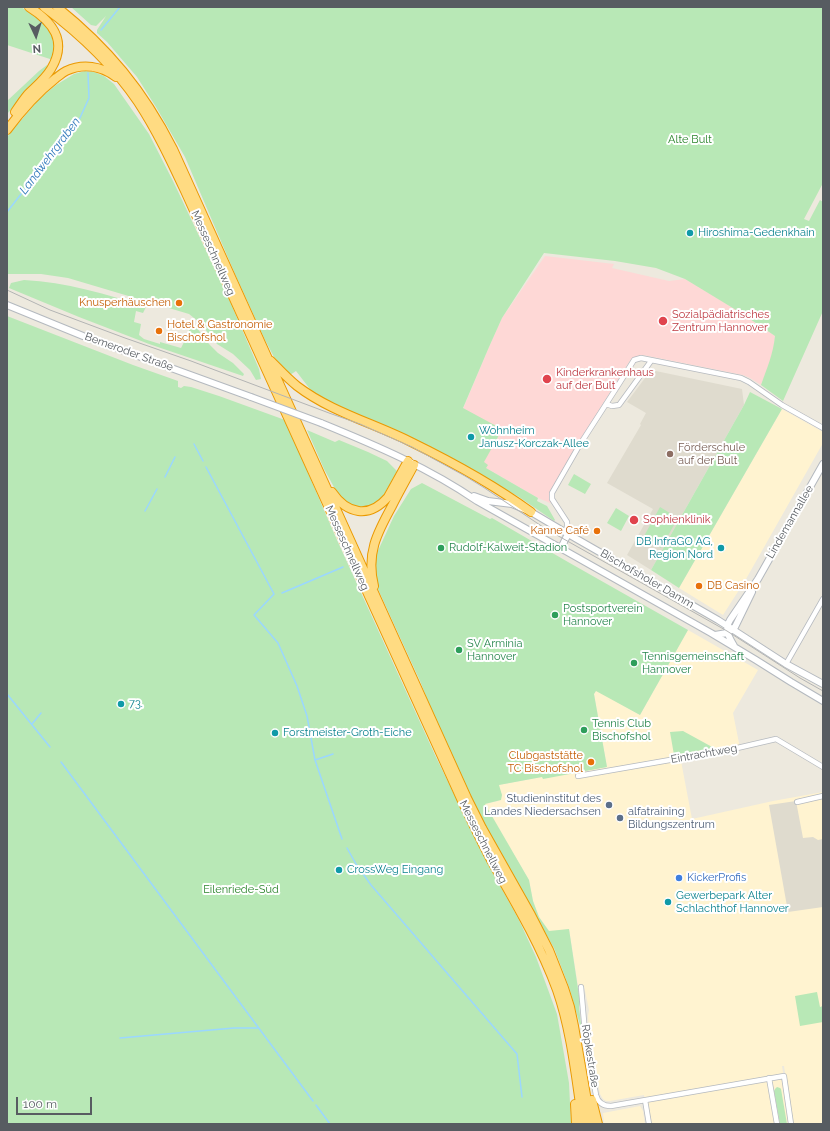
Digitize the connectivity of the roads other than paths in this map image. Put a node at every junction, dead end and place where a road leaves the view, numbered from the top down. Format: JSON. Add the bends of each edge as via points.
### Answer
{"nodes":[{"id":1,"x":29,"y":7,"type":"edge"},
{"id":2,"x":44,"y":7,"type":"edge"},
{"id":3,"x":57,"y":7,"type":"edge"},
{"id":4,"x":123,"y":82,"type":"junction"},
{"id":5,"x":7,"y":122,"type":"edge"},
{"id":6,"x":7,"y":130,"type":"edge"},
{"id":7,"x":7,"y":305,"type":"edge"},
{"id":8,"x":267,"y":357,"type":"junction"},
{"id":9,"x":651,"y":361,"type":"junction"},
{"id":10,"x":606,"y":404,"type":"junction"},
{"id":11,"x":321,"y":423,"type":"joint"},
{"id":12,"x":823,"y":428,"type":"edge"},
{"id":13,"x":411,"y":463,"type":"junction"},
{"id":14,"x":823,"y":464,"type":"edge"},
{"id":15,"x":319,"y":473,"type":"junction"},
{"id":16,"x":463,"y":491,"type":"junction"},
{"id":17,"x":531,"y":512,"type":"junction"},
{"id":18,"x":568,"y":534,"type":"junction"},
{"id":19,"x":561,"y":548,"type":"junction"},
{"id":20,"x":758,"y":579,"type":"junction"},
{"id":21,"x":823,"y":599,"type":"edge"},
{"id":22,"x":380,"y":608,"type":"junction"},
{"id":23,"x":727,"y":625,"type":"junction"},
{"id":24,"x":734,"y":629,"type":"junction"},
{"id":25,"x":727,"y":633,"type":"junction"},
{"id":26,"x":714,"y":635,"type":"junction"},
{"id":27,"x":736,"y":648,"type":"junction"},
{"id":28,"x":786,"y":664,"type":"junction"},
{"id":29,"x":823,"y":684,"type":"edge"},
{"id":30,"x":823,"y":701,"type":"edge"},
{"id":31,"x":823,"y":766,"type":"edge"},
{"id":32,"x":578,"y":776,"type":"dead end"},
{"id":33,"x":823,"y":796,"type":"edge"},
{"id":34,"x":797,"y":802,"type":"dead end"},
{"id":35,"x":581,"y":987,"type":"dead end"},
{"id":36,"x":573,"y":1041,"type":"junction"},
{"id":37,"x":769,"y":1078,"type":"junction"},
{"id":38,"x":645,"y":1100,"type":"junction"},
{"id":39,"x":576,"y":1124,"type":"edge"},
{"id":40,"x":583,"y":1124,"type":"edge"},
{"id":41,"x":591,"y":1124,"type":"edge"},
{"id":42,"x":598,"y":1124,"type":"edge"},
{"id":43,"x":649,"y":1124,"type":"edge"},
{"id":44,"x":777,"y":1124,"type":"edge"},
{"id":45,"x":791,"y":1124,"type":"edge"}],
"edges":[{"from":1,"to":5,"type":"highway","via":[[45,18],[54,30],[57,37],[57,54],[51,69]]},
{"from":2,"to":4,"type":"highway","name":"Messeschnellweg","via":[[85,41]]},
{"from":3,"to":8,"type":"highway","name":"Messeschnellweg","via":[[91,36],[129,78],[163,129]]},
{"from":4,"to":6,"type":"highway","via":[[110,73],[91,66],[65,71],[24,108]]},
{"from":4,"to":36,"type":"highway","name":"Messeschnellweg","via":[[156,131],[186,191],[466,810],[542,954]]},
{"from":7,"to":11,"type":"main road","name":"Bemeroder Straße","bridge":true,"via":[[83,336]]},
{"from":8,"to":15,"type":"highway","name":"Messeschnellweg"},
{"from":8,"to":17,"type":"highway","via":[[296,386],[312,396],[436,454],[486,482]]},
{"from":9,"to":10,"type":"street","via":[[619,405]]},
{"from":9,"to":10,"type":"street","via":[[641,358],[634,360]]},
{"from":9,"to":12,"type":"street","via":[[741,378]]},
{"from":10,"to":18,"type":"street","via":[[552,493],[552,499],[568,522]]},
{"from":11,"to":13,"type":"main road","name":"Bischofsholer Damm"},
{"from":13,"to":15,"type":"highway","via":[[384,502],[365,511],[355,511],[342,504]]},
{"from":13,"to":16,"type":"main road","name":"Bischofsholer Damm"},
{"from":13,"to":22,"type":"highway","via":[[372,548],[372,574]]},
{"from":14,"to":20,"type":"main road","name":"Lindemannallee"},
{"from":15,"to":22,"type":"highway","name":"Messeschnellweg"},
{"from":16,"to":17,"type":"main road","name":"Bischofsholer Damm","via":[[488,501],[512,504]]},
{"from":16,"to":19,"type":"main road","name":"Bischofsholer Damm"},
{"from":17,"to":18,"type":"main road","name":"Bischofsholer Damm"},
{"from":18,"to":19,"type":"main road"},
{"from":18,"to":23,"type":"main road","name":"Bischofsholer Damm"},
{"from":19,"to":26,"type":"main road","name":"Bischofsholer Damm"},
{"from":20,"to":23,"type":"main road","name":"Lindemannallee"},
{"from":20,"to":24,"type":"main road","name":"Lindemannallee"},
{"from":21,"to":28,"type":"street"},
{"from":22,"to":36,"type":"highway","name":"Messeschnellweg","via":[[470,804],[549,950],[570,1007]]},
{"from":23,"to":24,"type":"main road","name":"Bischofsholer Damm"},
{"from":23,"to":25,"type":"main road"},
{"from":24,"to":25,"type":"main road"},
{"from":24,"to":28,"type":"main road","name":"Bischofsholer Damm"},
{"from":25,"to":26,"type":"main road"},
{"from":25,"to":27,"type":"main road"},
{"from":26,"to":27,"type":"main road","name":"Bischofsholer Damm"},
{"from":27,"to":30,"type":"main road","name":"Bischofsholer Damm"},
{"from":28,"to":29,"type":"main road","name":"Bischofsholer Damm"},
{"from":31,"to":32,"type":"street","name":"Eintrachtweg","via":[[776,739]]},
{"from":33,"to":34,"type":"street"},
{"from":35,"to":38,"type":"street","name":"Röpkestraße","via":[[585,1033],[598,1100],[608,1106]]},
{"from":36,"to":39,"type":"highway"},
{"from":36,"to":40,"type":"highway","name":"Messeschnellweg"},
{"from":36,"to":41,"type":"highway","name":"Messeschnellweg"},
{"from":36,"to":42,"type":"highway"},
{"from":37,"to":38,"type":"street","name":"Röpkestraße"},
{"from":37,"to":44,"type":"street"},
{"from":37,"to":45,"type":"street","via":[[784,1076]]},
{"from":38,"to":43,"type":"street"}]}
